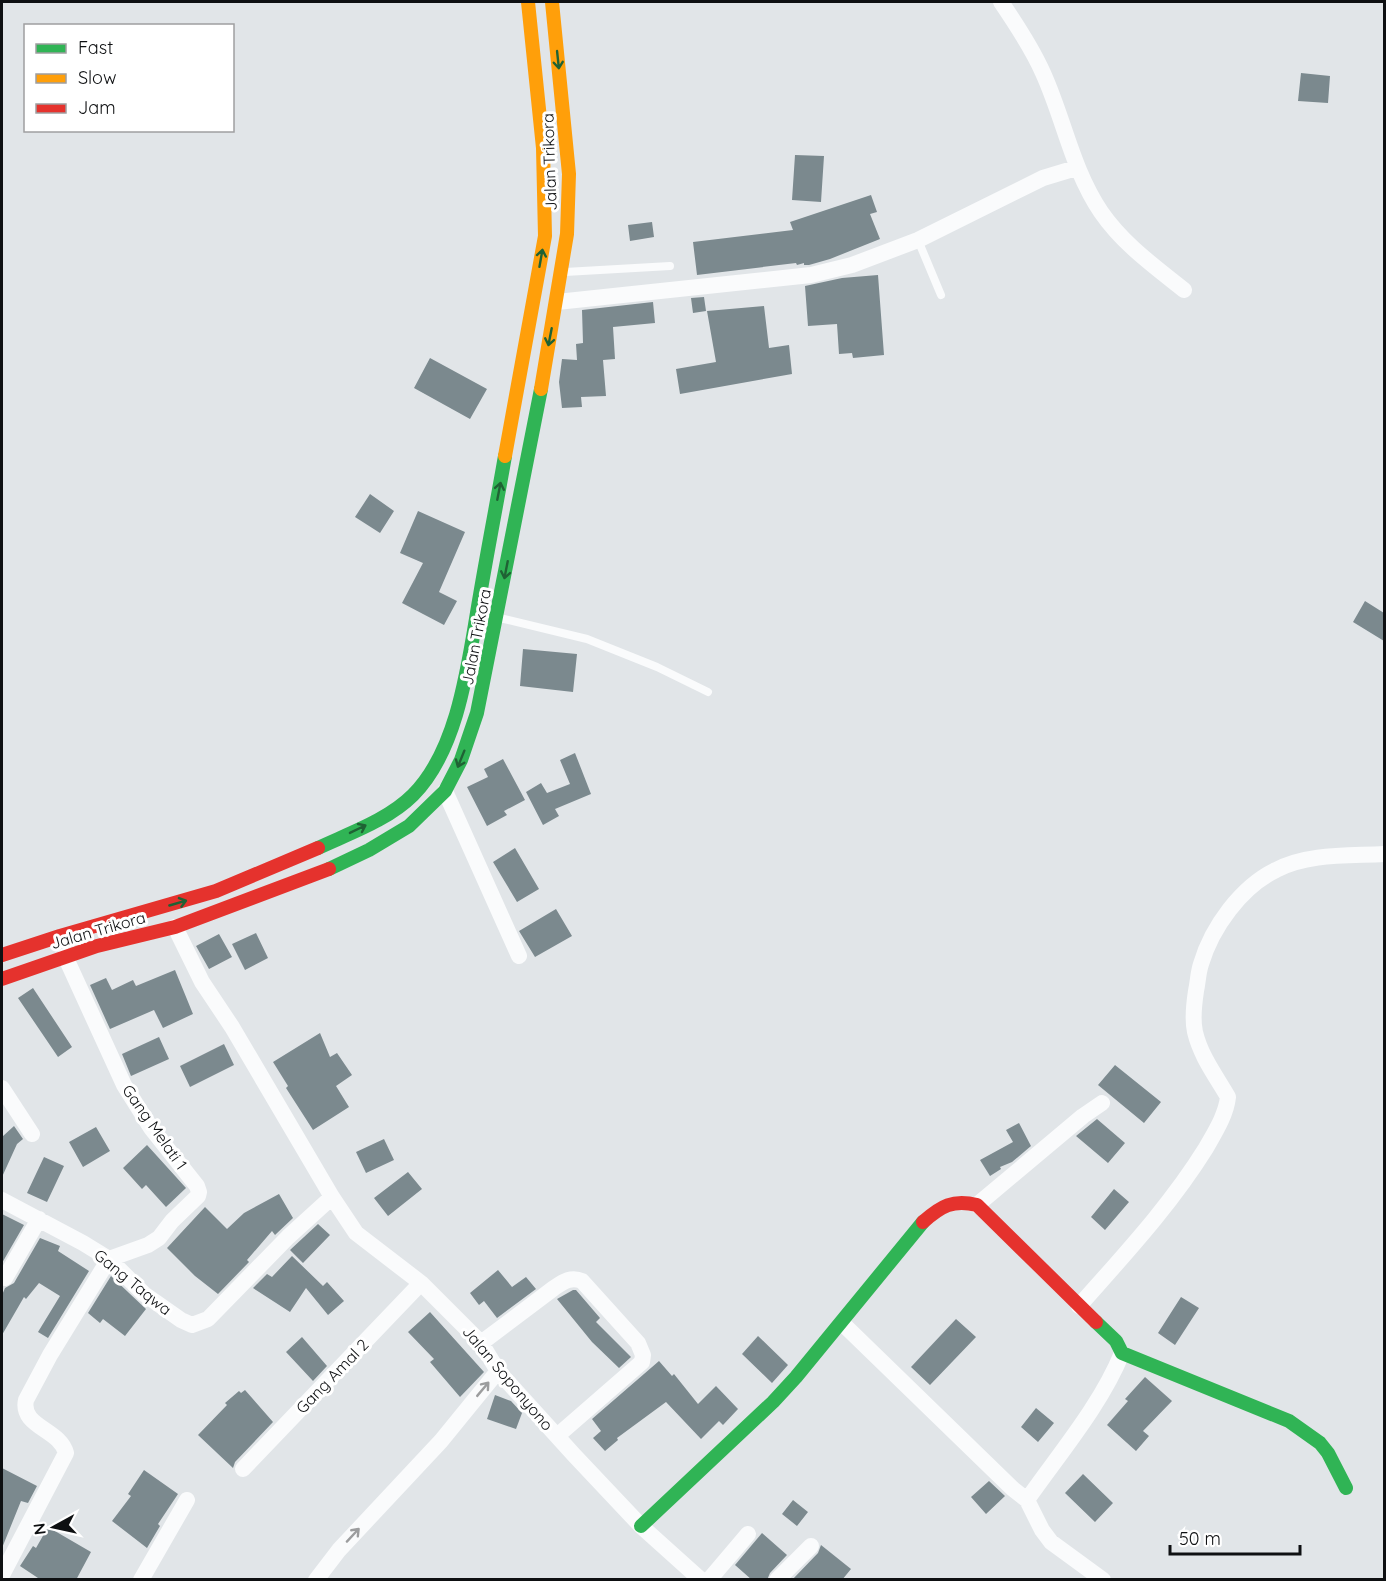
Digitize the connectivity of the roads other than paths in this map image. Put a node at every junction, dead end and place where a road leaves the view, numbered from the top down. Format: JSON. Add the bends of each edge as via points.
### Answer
{"nodes":[{"id":1,"x":528,"y":2,"type":"edge"},
{"id":2,"x":552,"y":2,"type":"edge"},
{"id":3,"x":1001,"y":2,"type":"edge"},
{"id":4,"x":1076,"y":168,"type":"junction"},
{"id":5,"x":918,"y":240,"type":"junction"},
{"id":6,"x":670,"y":267,"type":"dead end"},
{"id":7,"x":561,"y":272,"type":"junction"},
{"id":8,"x":1184,"y":290,"type":"dead end"},
{"id":9,"x":941,"y":296,"type":"dead end"},
{"id":10,"x":557,"y":303,"type":"junction"},
{"id":11,"x":490,"y":538,"type":"junction"},
{"id":12,"x":511,"y":544,"type":"junction"},
{"id":13,"x":497,"y":617,"type":"junction"},
{"id":14,"x":708,"y":692,"type":"dead end"},
{"id":15,"x":445,"y":791,"type":"junction"},
{"id":16,"x":1384,"y":854,"type":"edge"},
{"id":17,"x":175,"y":927,"type":"junction"},
{"id":18,"x":2,"y":955,"type":"edge"},
{"id":19,"x":65,"y":956,"type":"junction"},
{"id":20,"x":519,"y":956,"type":"dead end"},
{"id":21,"x":2,"y":979,"type":"edge"},
{"id":22,"x":2,"y":1088,"type":"edge"},
{"id":23,"x":1101,"y":1103,"type":"dead end"},
{"id":24,"x":32,"y":1134,"type":"dead end"},
{"id":25,"x":332,"y":1197,"type":"junction"},
{"id":26,"x":2,"y":1200,"type":"edge"},
{"id":27,"x":977,"y":1205,"type":"junction"},
{"id":28,"x":39,"y":1219,"type":"junction"},
{"id":29,"x":110,"y":1259,"type":"junction"},
{"id":30,"x":5,"y":1278,"type":"dead end"},
{"id":31,"x":421,"y":1283,"type":"junction"},
{"id":32,"x":1079,"y":1306,"type":"junction"},
{"id":33,"x":843,"y":1323,"type":"junction"},
{"id":34,"x":481,"y":1343,"type":"junction"},
{"id":35,"x":1122,"y":1353,"type":"junction"},
{"id":36,"x":498,"y":1371,"type":"junction"},
{"id":37,"x":557,"y":1436,"type":"junction"},
{"id":38,"x":243,"y":1469,"type":"dead end"},
{"id":39,"x":1346,"y":1488,"type":"dead end"},
{"id":40,"x":187,"y":1500,"type":"dead end"},
{"id":41,"x":1027,"y":1500,"type":"junction"},
{"id":42,"x":641,"y":1526,"type":"junction"},
{"id":43,"x":748,"y":1534,"type":"dead end"},
{"id":44,"x":811,"y":1546,"type":"dead end"},
{"id":45,"x":2,"y":1575,"type":"edge"},
{"id":46,"x":141,"y":1580,"type":"edge"},
{"id":47,"x":316,"y":1580,"type":"edge"},
{"id":48,"x":701,"y":1580,"type":"edge"},
{"id":49,"x":709,"y":1580,"type":"edge"},
{"id":50,"x":777,"y":1580,"type":"edge"},
{"id":51,"x":1103,"y":1580,"type":"edge"}],
"edges":[{"from":11,"to":1,"type":"main road","name":"Jalan Trikora","one_way":true,"via":[[545,236],[545,159]]},
{"from":2,"to":7,"type":"main road","name":"Jalan Trikora","one_way":true,"via":[[569,174]]},
{"from":3,"to":4,"type":"street","via":[[1042,71]]},
{"from":4,"to":5,"type":"street","via":[[1043,178]]},
{"from":4,"to":8,"type":"street","via":[[1101,212],[1131,248]]},
{"from":5,"to":9,"type":"lane"},
{"from":5,"to":10,"type":"street","via":[[852,265],[812,275]]},
{"from":6,"to":7,"type":"lane"},
{"from":7,"to":10,"type":"main road","name":"Jalan Trikora"},
{"from":10,"to":12,"type":"main road","name":"Jalan Trikora","one_way":true},
{"from":11,"to":12,"type":"main road"},
{"from":18,"to":11,"type":"main road","name":"Jalan Trikora","one_way":true,"via":[[240,883],[373,822],[399,806],[419,788],[447,740],[469,656]]},
{"from":12,"to":13,"type":"main road","name":"Jalan Trikora","one_way":true},
{"from":13,"to":14,"type":"lane","via":[[587,639]]},
{"from":13,"to":15,"type":"main road","name":"Jalan Trikora","one_way":true,"via":[[477,713],[461,760]]},
{"from":15,"to":17,"type":"main road","name":"Jalan Trikora","via":[[409,826],[369,850],[314,876]]},
{"from":15,"to":20,"type":"street"},
{"from":16,"to":32,"type":"street","via":[[1305,860],[1277,869],[1236,902],[1218,927],[1200,966],[1195,1030],[1201,1053],[1228,1097],[1227,1105],[1209,1143],[1167,1206]]},
{"from":17,"to":19,"type":"main road","name":"Jalan Trikora"},
{"from":17,"to":25,"type":"street","name":"Jalan Soponyono","via":[[202,982]]},
{"from":19,"to":21,"type":"main road","name":"Jalan Trikora"},
{"from":19,"to":29,"type":"street","name":"Gang Melati 1","via":[[124,1085],[199,1192],[159,1238],[140,1250]]},
{"from":22,"to":24,"type":"street"},
{"from":23,"to":27,"type":"street"},
{"from":25,"to":29,"type":"street","name":"Gang Taqwa","via":[[207,1320],[192,1325],[144,1294]]},
{"from":25,"to":31,"type":"street","name":"Jalan Soponyono","via":[[356,1233]]},
{"from":26,"to":28,"type":"street","name":"Gang Taqwa"},
{"from":27,"to":32,"type":"main road"},
{"from":27,"to":33,"type":"main road","via":[[948,1202],[938,1208]]},
{"from":28,"to":29,"type":"street","name":"Gang Taqwa"},
{"from":28,"to":30,"type":"street"},
{"from":29,"to":45,"type":"street","via":[[26,1400],[24,1407],[29,1418],[59,1440],[66,1453]]},
{"from":31,"to":34,"type":"street","name":"Jalan Soponyono"},
{"from":31,"to":38,"type":"street","name":"Gang Amal 2"},
{"from":32,"to":35,"type":"main road","via":[[1116,1341]]},
{"from":33,"to":41,"type":"street"},
{"from":33,"to":42,"type":"main road","via":[[773,1402]]},
{"from":34,"to":36,"type":"street","name":"Jalan Soponyono"},
{"from":34,"to":37,"type":"street","via":[[554,1288],[576,1278],[638,1343],[642,1362]]},
{"from":35,"to":39,"type":"main road","via":[[1288,1421],[1320,1443]]},
{"from":35,"to":41,"type":"street","via":[[1076,1432]]},
{"from":36,"to":37,"type":"street","name":"Jalan Soponyono"},
{"from":47,"to":36,"type":"street","one_way":true},
{"from":37,"to":42,"type":"street","name":"Jalan Soponyono"},
{"from":40,"to":46,"type":"street"},
{"from":41,"to":51,"type":"street","via":[[1051,1542]]},
{"from":42,"to":48,"type":"street","name":"Jalan Soponyono"},
{"from":43,"to":49,"type":"street"},
{"from":44,"to":50,"type":"street"}]}
